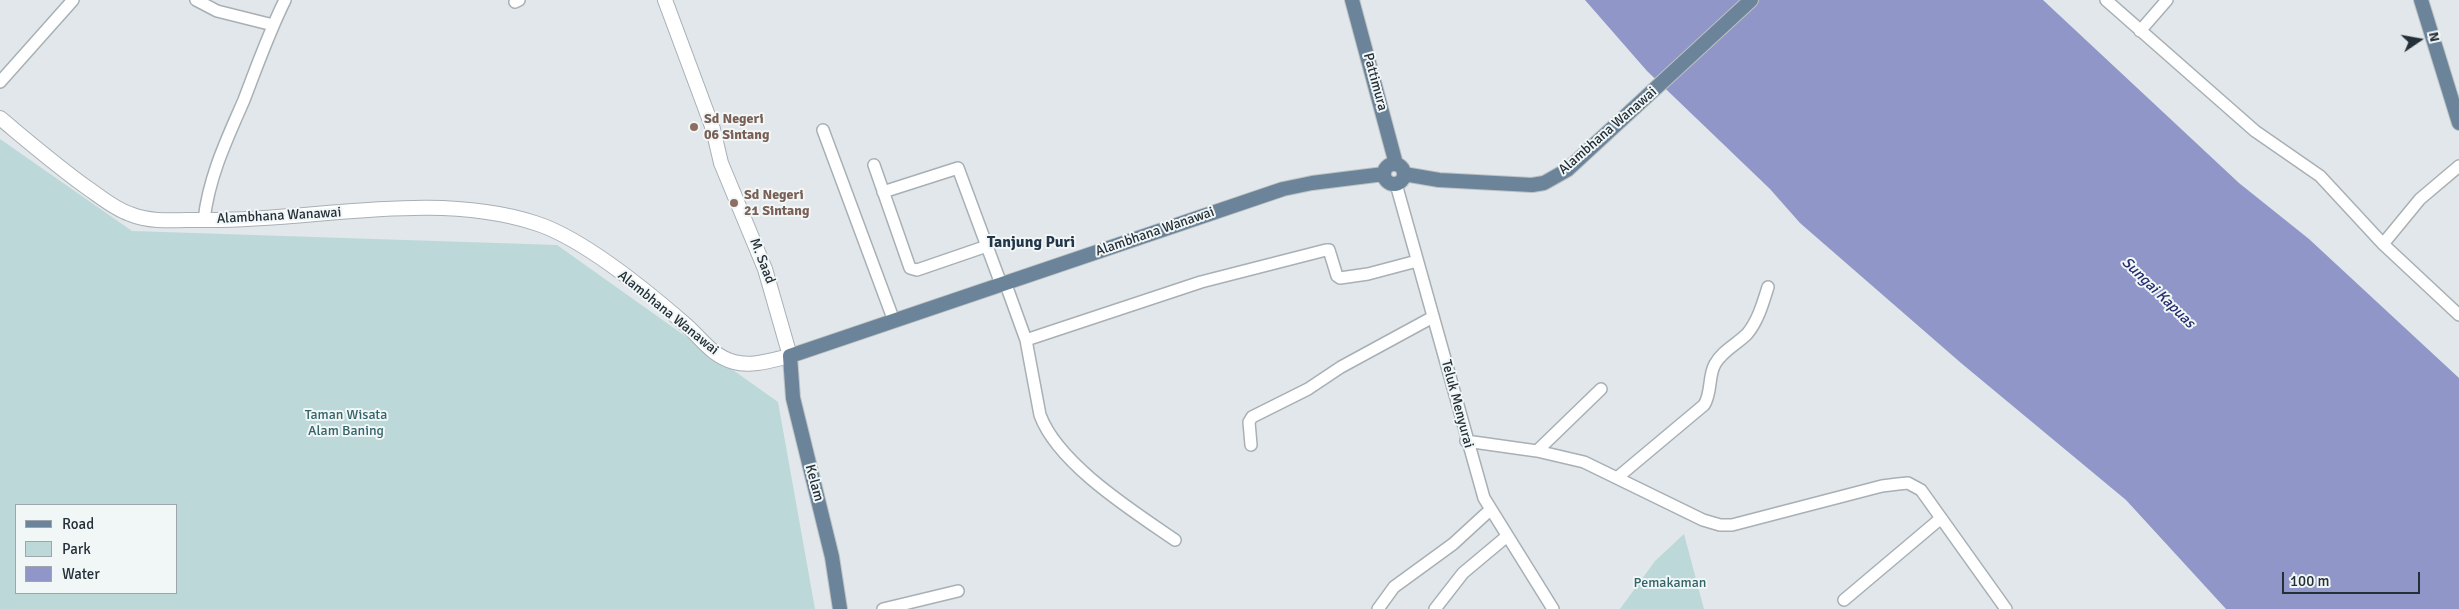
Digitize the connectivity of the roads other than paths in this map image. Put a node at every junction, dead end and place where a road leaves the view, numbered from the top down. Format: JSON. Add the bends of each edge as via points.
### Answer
{"nodes":[{"id":1,"x":73,"y":0,"type":"edge"},
{"id":2,"x":285,"y":0,"type":"edge"},
{"id":3,"x":665,"y":0,"type":"edge"},
{"id":4,"x":1352,"y":0,"type":"edge"},
{"id":5,"x":1751,"y":0,"type":"edge"},
{"id":6,"x":2106,"y":0,"type":"edge"},
{"id":7,"x":2167,"y":0,"type":"edge"},
{"id":8,"x":2421,"y":0,"type":"edge"},
{"id":9,"x":198,"y":1,"type":"edge"},
{"id":10,"x":273,"y":25,"type":"junction"},
{"id":11,"x":2140,"y":30,"type":"junction"},
{"id":12,"x":0,"y":82,"type":"edge"},
{"id":13,"x":0,"y":118,"type":"edge"},
{"id":14,"x":2459,"y":123,"type":"edge"},
{"id":15,"x":823,"y":130,"type":"dead end"},
{"id":16,"x":874,"y":165,"type":"dead end"},
{"id":17,"x":2459,"y":166,"type":"edge"},
{"id":18,"x":1398,"y":174,"type":"junction"},
{"id":19,"x":883,"y":192,"type":"junction"},
{"id":20,"x":204,"y":220,"type":"junction"},
{"id":21,"x":2383,"y":244,"type":"junction"},
{"id":22,"x":987,"y":246,"type":"junction"},
{"id":23,"x":1417,"y":261,"type":"junction"},
{"id":24,"x":1003,"y":283,"type":"junction"},
{"id":25,"x":1768,"y":287,"type":"dead end"},
{"id":26,"x":2459,"y":315,"type":"edge"},
{"id":27,"x":1433,"y":317,"type":"junction"},
{"id":28,"x":894,"y":321,"type":"junction"},
{"id":29,"x":1026,"y":340,"type":"junction"},
{"id":30,"x":790,"y":356,"type":"junction"},
{"id":31,"x":1601,"y":389,"type":"dead end"},
{"id":32,"x":1466,"y":441,"type":"junction"},
{"id":33,"x":1251,"y":445,"type":"dead end"},
{"id":34,"x":1537,"y":451,"type":"junction"},
{"id":35,"x":1618,"y":477,"type":"junction"},
{"id":36,"x":1490,"y":510,"type":"junction"},
{"id":37,"x":1940,"y":519,"type":"junction"},
{"id":38,"x":1506,"y":537,"type":"junction"},
{"id":39,"x":1175,"y":540,"type":"dead end"},
{"id":40,"x":958,"y":591,"type":"dead end"},
{"id":41,"x":1844,"y":600,"type":"dead end"},
{"id":42,"x":840,"y":609,"type":"edge"},
{"id":43,"x":883,"y":609,"type":"edge"},
{"id":44,"x":1378,"y":609,"type":"edge"},
{"id":45,"x":1435,"y":609,"type":"edge"},
{"id":46,"x":1553,"y":609,"type":"edge"},
{"id":47,"x":2006,"y":609,"type":"edge"}],
"edges":[{"from":1,"to":12,"type":"street"},
{"from":2,"to":10,"type":"street"},
{"from":3,"to":30,"type":"street","name":"M. Saad","via":[[713,129],[721,163],[765,269]]},
{"from":4,"to":18,"type":"main road","name":"Pattimura"},
{"from":5,"to":18,"type":"main road","name":"Alambhana Wanawai","via":[[1561,175],[1532,185],[1439,180]]},
{"from":6,"to":11,"type":"street"},
{"from":7,"to":11,"type":"street"},
{"from":8,"to":14,"type":"main road"},
{"from":9,"to":10,"type":"street","via":[[217,11]]},
{"from":10,"to":20,"type":"street","via":[[222,149],[206,200]]},
{"from":11,"to":21,"type":"street","via":[[2255,131],[2296,157],[2332,188]]},
{"from":13,"to":20,"type":"street","name":"Alambhana Wanawai","via":[[115,207],[130,214],[165,220]]},
{"from":15,"to":28,"type":"street"},
{"from":16,"to":19,"type":"street"},
{"from":17,"to":21,"type":"street","via":[[2420,199]]},
{"from":18,"to":23,"type":"street","name":"Teluk Menyurai"},
{"from":18,"to":24,"type":"main road","name":"Alambhana Wanawai","via":[[1386,168],[1384,174],[1283,189]]},
{"from":19,"to":22,"type":"street","via":[[910,268],[917,270]]},
{"from":19,"to":22,"type":"street","via":[[958,168]]},
{"from":20,"to":30,"type":"street","name":"Alambhana Wanawai","via":[[423,208],[512,216],[569,236],[644,290],[688,326],[715,354],[737,363],[753,364]]},
{"from":21,"to":26,"type":"street"},
{"from":22,"to":24,"type":"street"},
{"from":23,"to":27,"type":"street","name":"Teluk Menyurai"},
{"from":23,"to":29,"type":"street","via":[[1340,278],[1329,250],[1326,250],[1201,282]]},
{"from":24,"to":28,"type":"main road","name":"Alambhana Wanawai"},
{"from":24,"to":29,"type":"street"},
{"from":25,"to":35,"type":"street","via":[[1750,329],[1716,362],[1706,402]]},
{"from":27,"to":32,"type":"street","name":"Teluk Menyurai"},
{"from":27,"to":33,"type":"street","via":[[1341,367],[1308,389],[1252,417],[1249,422]]},
{"from":28,"to":30,"type":"main road","name":"Alambhana Wanawai"},
{"from":29,"to":39,"type":"street","via":[[1040,415],[1061,449],[1111,494]]},
{"from":30,"to":42,"type":"main road","name":"Kelam","via":[[793,398],[832,557]]},
{"from":31,"to":34,"type":"street"},
{"from":32,"to":34,"type":"street"},
{"from":32,"to":36,"type":"street","name":"Teluk Menyurai"},
{"from":34,"to":35,"type":"street","via":[[1584,462]]},
{"from":35,"to":37,"type":"street","via":[[1703,520],[1720,525],[1748,522],[1882,486],[1908,484],[1920,490]]},
{"from":36,"to":38,"type":"street","name":"Teluk Menyurai"},
{"from":36,"to":44,"type":"street","via":[[1454,544],[1394,587]]},
{"from":37,"to":41,"type":"street"},
{"from":37,"to":47,"type":"street"},
{"from":38,"to":45,"type":"street","via":[[1464,572]]},
{"from":38,"to":46,"type":"street","name":"Teluk Menyurai"},
{"from":40,"to":43,"type":"street"}]}
